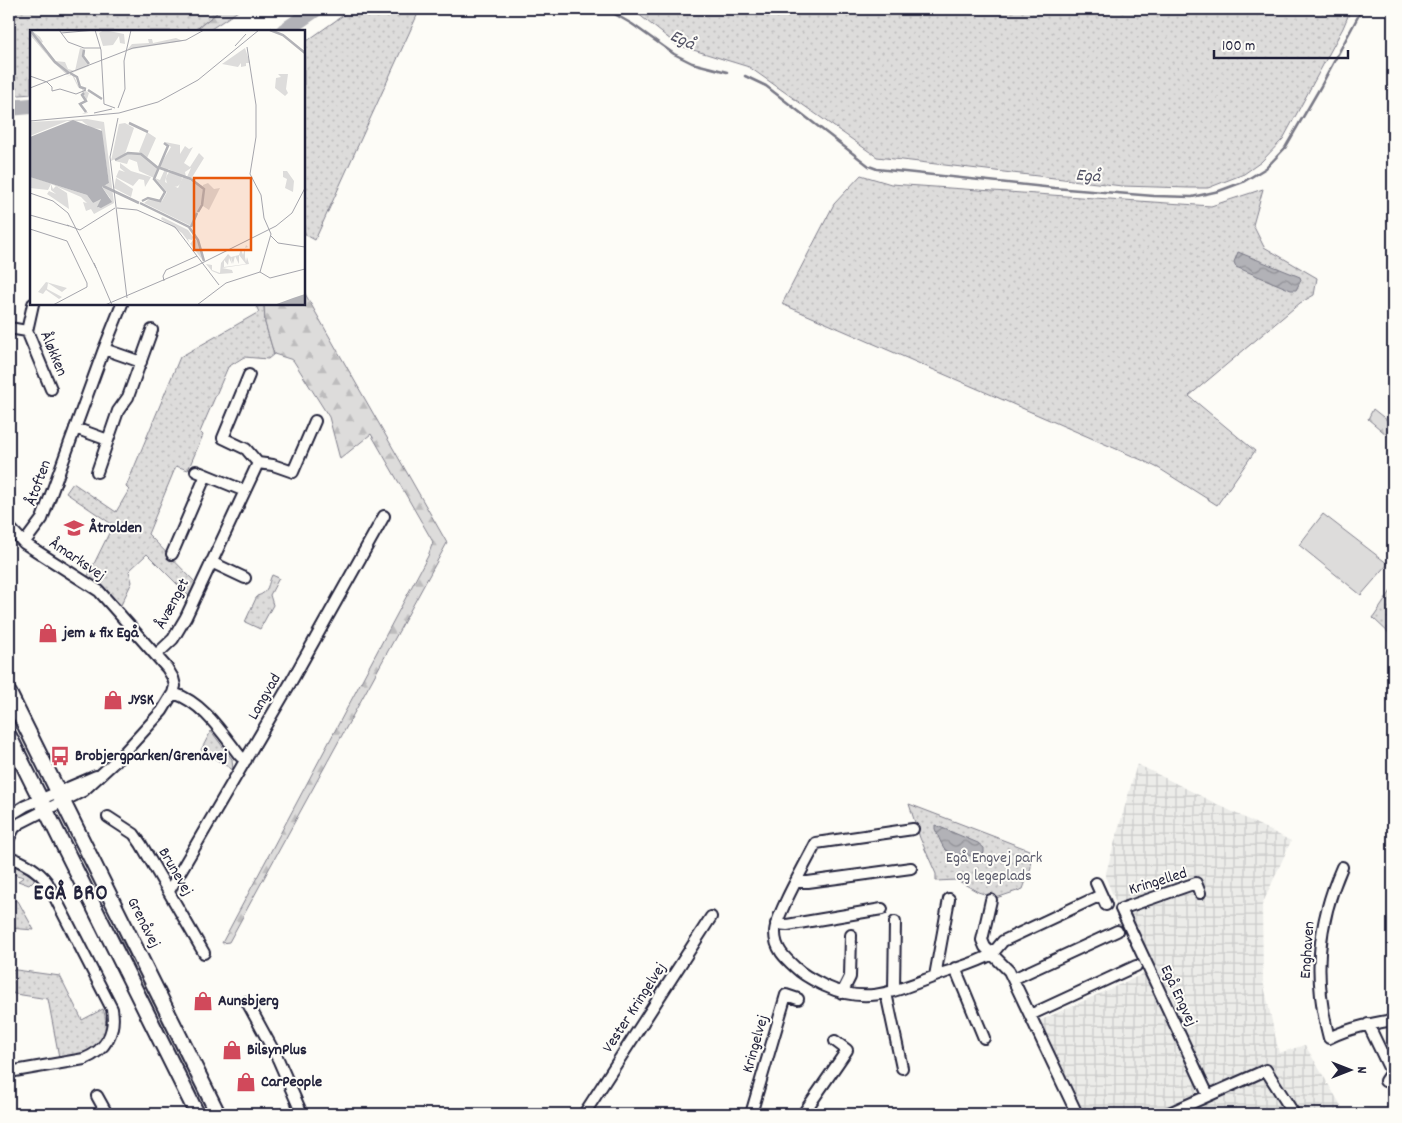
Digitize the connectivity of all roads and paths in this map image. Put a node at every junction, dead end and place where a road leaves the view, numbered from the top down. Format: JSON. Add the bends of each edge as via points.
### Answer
{"nodes":[{"id":1,"x":33,"y":305,"type":"edge"},
{"id":2,"x":122,"y":305,"type":"edge"},
{"id":3,"x":9,"y":328,"type":"edge"},
{"id":4,"x":152,"y":330,"type":"dead end"},
{"id":5,"x":27,"y":331,"type":"junction"},
{"id":6,"x":104,"y":349,"type":"junction"},
{"id":7,"x":141,"y":362,"type":"junction"},
{"id":8,"x":249,"y":375,"type":"dead end"},
{"id":9,"x":51,"y":389,"type":"dead end"},
{"id":10,"x":315,"y":420,"type":"dead end"},
{"id":11,"x":75,"y":428,"type":"junction"},
{"id":12,"x":108,"y":440,"type":"junction"},
{"id":13,"x":258,"y":463,"type":"junction"},
{"id":14,"x":196,"y":471,"type":"dead end"},
{"id":15,"x":96,"y":472,"type":"dead end"},
{"id":16,"x":206,"y":475,"type":"junction"},
{"id":17,"x":245,"y":491,"type":"junction"},
{"id":18,"x":384,"y":516,"type":"dead end"},
{"id":19,"x":9,"y":527,"type":"edge"},
{"id":20,"x":24,"y":543,"type":"junction"},
{"id":21,"x":172,"y":554,"type":"dead end"},
{"id":22,"x":211,"y":562,"type":"junction"},
{"id":23,"x":245,"y":578,"type":"dead end"},
{"id":24,"x":156,"y":655,"type":"junction"},
{"id":25,"x":9,"y":693,"type":"edge"},
{"id":26,"x":174,"y":693,"type":"junction"},
{"id":27,"x":9,"y":736,"type":"edge"},
{"id":28,"x":246,"y":760,"type":"junction"},
{"id":29,"x":60,"y":797,"type":"junction"},
{"id":30,"x":43,"y":805,"type":"junction"},
{"id":31,"x":9,"y":816,"type":"edge"},
{"id":32,"x":108,"y":817,"type":"dead end"},
{"id":33,"x":910,"y":817,"type":"dead end"},
{"id":34,"x":9,"y":838,"type":"edge"},
{"id":35,"x":9,"y":857,"type":"edge"},
{"id":36,"x":1342,"y":867,"type":"dead end"},
{"id":37,"x":911,"y":868,"type":"dead end"},
{"id":38,"x":797,"y":882,"type":"junction"},
{"id":39,"x":1096,"y":883,"type":"dead end"},
{"id":40,"x":169,"y":891,"type":"junction"},
{"id":41,"x":1200,"y":893,"type":"dead end"},
{"id":42,"x":1101,"y":895,"type":"junction"},
{"id":43,"x":949,"y":899,"type":"dead end"},
{"id":44,"x":991,"y":900,"type":"dead end"},
{"id":45,"x":1106,"y":905,"type":"dead end"},
{"id":46,"x":882,"y":909,"type":"dead end"},
{"id":47,"x":1121,"y":909,"type":"joint"},
{"id":48,"x":711,"y":917,"type":"dead end"},
{"id":49,"x":895,"y":922,"type":"dead end"},
{"id":50,"x":776,"y":924,"type":"junction"},
{"id":51,"x":1117,"y":931,"type":"dead end"},
{"id":52,"x":851,"y":935,"type":"dead end"},
{"id":53,"x":204,"y":953,"type":"dead end"},
{"id":54,"x":992,"y":954,"type":"junction"},
{"id":55,"x":1136,"y":966,"type":"dead end"},
{"id":56,"x":955,"y":968,"type":"junction"},
{"id":57,"x":935,"y":976,"type":"junction"},
{"id":58,"x":1013,"y":979,"type":"junction"},
{"id":59,"x":889,"y":992,"type":"junction"},
{"id":60,"x":842,"y":993,"type":"junction"},
{"id":61,"x":798,"y":999,"type":"dead end"},
{"id":62,"x":247,"y":1002,"type":"dead end"},
{"id":63,"x":1030,"y":1015,"type":"junction"},
{"id":64,"x":1393,"y":1020,"type":"edge"},
{"id":65,"x":1368,"y":1024,"type":"junction"},
{"id":66,"x":984,"y":1038,"type":"dead end"},
{"id":67,"x":835,"y":1041,"type":"dead end"},
{"id":68,"x":902,"y":1068,"type":"dead end"},
{"id":69,"x":9,"y":1072,"type":"edge"},
{"id":70,"x":1385,"y":1081,"type":"dead end"},
{"id":71,"x":1208,"y":1095,"type":"junction"},
{"id":72,"x":97,"y":1096,"type":"dead end"},
{"id":73,"x":107,"y":1114,"type":"edge"},
{"id":74,"x":197,"y":1114,"type":"edge"},
{"id":75,"x":218,"y":1114,"type":"edge"},
{"id":76,"x":302,"y":1114,"type":"edge"},
{"id":77,"x":584,"y":1114,"type":"edge"},
{"id":78,"x":751,"y":1114,"type":"edge"},
{"id":79,"x":803,"y":1114,"type":"edge"},
{"id":80,"x":1077,"y":1114,"type":"edge"},
{"id":81,"x":1167,"y":1114,"type":"edge"},
{"id":82,"x":1294,"y":1114,"type":"edge"}],
"edges":[{"from":1,"to":5,"type":"street"},
{"from":2,"to":6,"type":"street","name":"Åtoften"},
{"from":3,"to":5,"type":"street"},
{"from":4,"to":7,"type":"street"},
{"from":5,"to":9,"type":"street","name":"Åløkken"},
{"from":6,"to":7,"type":"street"},
{"from":6,"to":11,"type":"street","name":"Åtoften"},
{"from":7,"to":12,"type":"street"},
{"from":8,"to":13,"type":"street","via":[[222,438],[246,449]]},
{"from":10,"to":13,"type":"street","via":[[293,472]]},
{"from":11,"to":12,"type":"street"},
{"from":11,"to":20,"type":"street","name":"Åtoften","via":[[42,518]]},
{"from":12,"to":15,"type":"street"},
{"from":13,"to":17,"type":"street","name":"Åvænget"},
{"from":14,"to":16,"type":"street"},
{"from":16,"to":17,"type":"street"},
{"from":16,"to":21,"type":"street","name":"Åvænget"},
{"from":17,"to":22,"type":"street","name":"Åvænget"},
{"from":18,"to":28,"type":"street","name":"Langvad"},
{"from":19,"to":20,"type":"street","name":"Åmarksvej"},
{"from":20,"to":24,"type":"street","name":"Åmarksvej","via":[[99,591]]},
{"from":22,"to":23,"type":"street"},
{"from":22,"to":24,"type":"street","name":"Åvænget","via":[[180,628]]},
{"from":24,"to":26,"type":"street","name":"Åmarksvej","via":[[174,678]]},
{"from":25,"to":29,"type":"main road","name":"Grenåvej"},
{"from":26,"to":28,"type":"street","via":[[198,706]]},
{"from":26,"to":29,"type":"street","via":[[121,756],[98,776]]},
{"from":27,"to":30,"type":"main road"},
{"from":28,"to":40,"type":"street","name":"Langvad"},
{"from":29,"to":30,"type":"street"},
{"from":29,"to":75,"type":"main road","name":"Grenåvej"},
{"from":30,"to":31,"type":"street","via":[[17,810]]},
{"from":30,"to":34,"type":"street","via":[[14,828]]},
{"from":30,"to":74,"type":"main road"},
{"from":32,"to":40,"type":"street","name":"Brunevej","via":[[134,834]]},
{"from":33,"to":38,"type":"street","via":[[914,832],[816,843]]},
{"from":35,"to":69,"type":"street","via":[[34,868],[47,882],[112,1009],[113,1018],[106,1044],[92,1056]]},
{"from":36,"to":65,"type":"street","name":"Enghaven","via":[[1321,932],[1319,960],[1324,1019],[1328,1038]]},
{"from":37,"to":38,"type":"street"},
{"from":38,"to":50,"type":"street"},
{"from":39,"to":42,"type":"street"},
{"from":40,"to":53,"type":"street","name":"Brunevej"},
{"from":41,"to":47,"type":"street","name":"Kringelled","via":[[1196,883]]},
{"from":42,"to":45,"type":"street"},
{"from":42,"to":54,"type":"street","via":[[1003,940]]},
{"from":43,"to":57,"type":"street"},
{"from":44,"to":54,"type":"street","via":[[982,940]]},
{"from":46,"to":50,"type":"street","via":[[787,925]]},
{"from":47,"to":71,"type":"street","name":"Egå Engvej"},
{"from":48,"to":77,"type":"street","name":"Vester Kringelvej"},
{"from":49,"to":59,"type":"street"},
{"from":50,"to":60,"type":"street","via":[[775,940],[782,955],[801,973]]},
{"from":51,"to":58,"type":"street"},
{"from":52,"to":60,"type":"street","via":[[850,977]]},
{"from":54,"to":56,"type":"street"},
{"from":54,"to":58,"type":"street","via":[[1004,964]]},
{"from":55,"to":63,"type":"street","name":"Egå Engvej"},
{"from":56,"to":57,"type":"street"},
{"from":56,"to":66,"type":"street"},
{"from":57,"to":59,"type":"street"},
{"from":58,"to":63,"type":"street"},
{"from":59,"to":60,"type":"street","via":[[860,997]]},
{"from":59,"to":68,"type":"street"},
{"from":61,"to":78,"type":"street","name":"Kringelvej","via":[[786,996]]},
{"from":62,"to":76,"type":"street","via":[[278,1058]]},
{"from":63,"to":80,"type":"street"},
{"from":64,"to":65,"type":"street"},
{"from":65,"to":70,"type":"street","via":[[1391,1072]]},
{"from":67,"to":79,"type":"street","via":[[847,1050]]},
{"from":71,"to":81,"type":"street"},
{"from":71,"to":82,"type":"street","via":[[1266,1070]]},
{"from":72,"to":73,"type":"street"}]}
